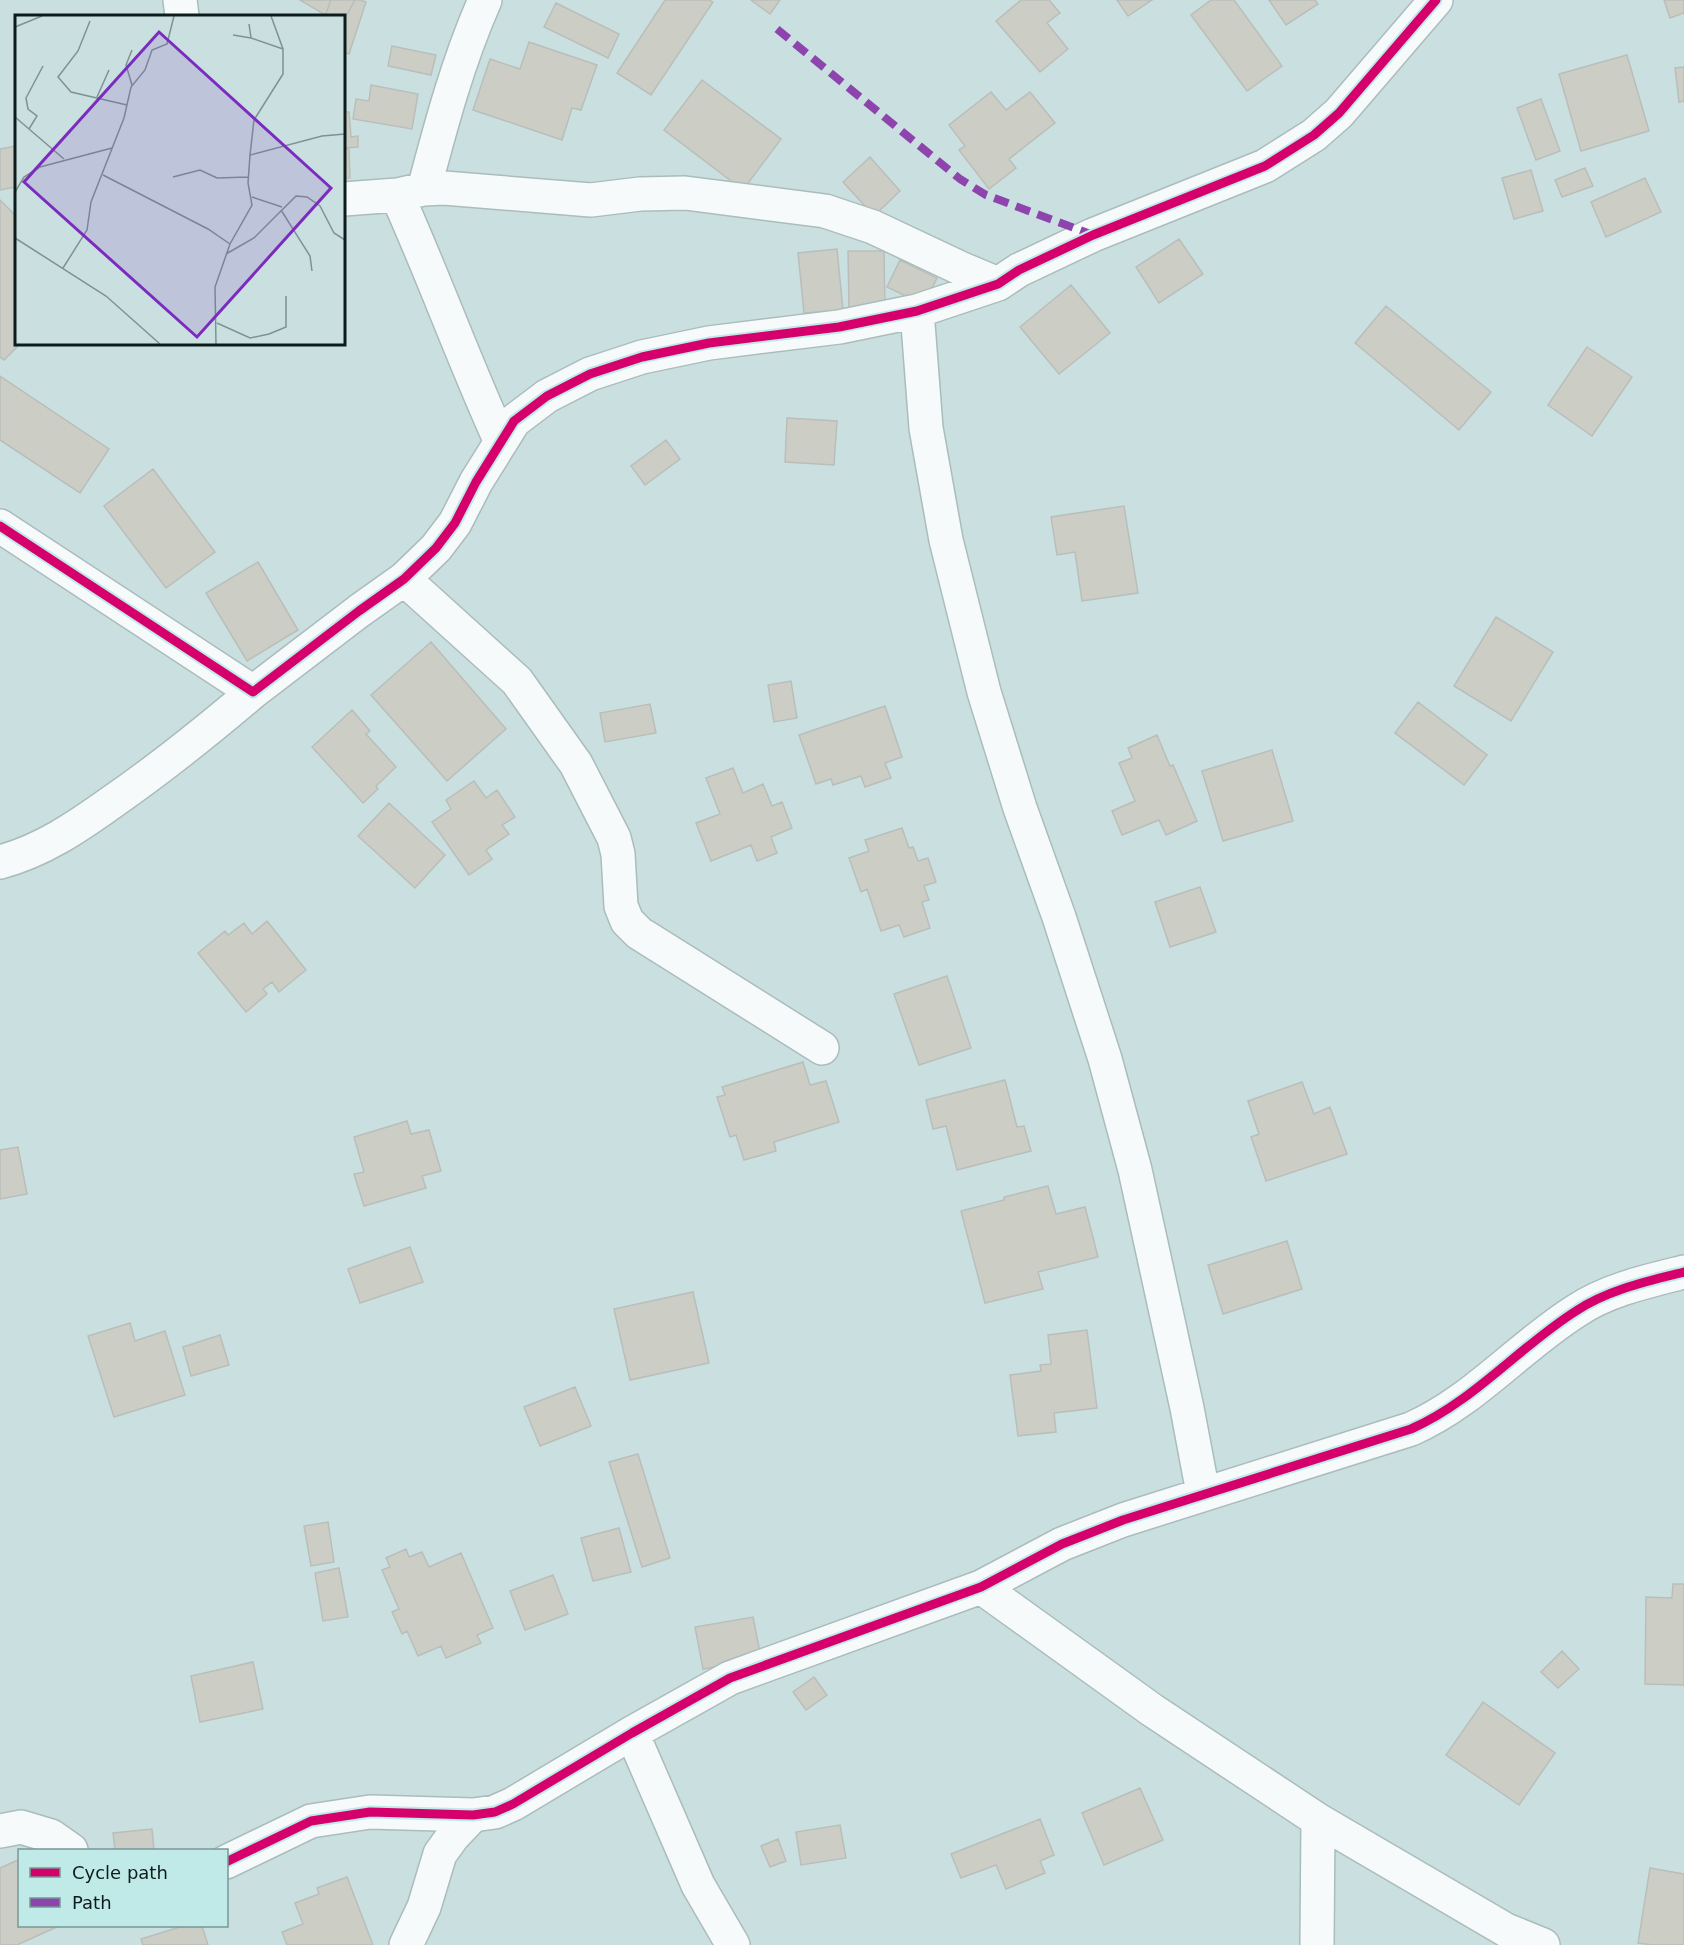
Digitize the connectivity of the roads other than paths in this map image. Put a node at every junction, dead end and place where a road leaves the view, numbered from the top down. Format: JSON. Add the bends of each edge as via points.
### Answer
{"nodes":[{"id":1,"x":180,"y":0,"type":"edge"},
{"id":2,"x":484,"y":0,"type":"edge"},
{"id":3,"x":1436,"y":0,"type":"edge"},
{"id":4,"x":182,"y":15,"type":"edge"},
{"id":5,"x":410,"y":192,"type":"junction"},
{"id":6,"x":345,"y":199,"type":"edge"},
{"id":7,"x":998,"y":284,"type":"junction"},
{"id":8,"x":917,"y":311,"type":"junction"},
{"id":9,"x":501,"y":442,"type":"junction"},
{"id":10,"x":0,"y":526,"type":"edge"},
{"id":11,"x":404,"y":579,"type":"junction"},
{"id":12,"x":253,"y":692,"type":"junction"},
{"id":13,"x":0,"y":862,"type":"edge"},
{"id":14,"x":822,"y":1048,"type":"dead end"},
{"id":15,"x":1684,"y":1272,"type":"edge"},
{"id":16,"x":1203,"y":1493,"type":"junction"},
{"id":17,"x":981,"y":1587,"type":"junction"},
{"id":18,"x":632,"y":1733,"type":"junction"},
{"id":19,"x":473,"y":1815,"type":"junction"},
{"id":20,"x":1318,"y":1820,"type":"junction"},
{"id":21,"x":0,"y":1831,"type":"edge"},
{"id":22,"x":68,"y":1849,"type":"edge"},
{"id":23,"x":228,"y":1861,"type":"edge"},
{"id":24,"x":406,"y":1945,"type":"edge"},
{"id":25,"x":733,"y":1945,"type":"edge"},
{"id":26,"x":1317,"y":1945,"type":"edge"},
{"id":27,"x":1543,"y":1945,"type":"edge"}],
"edges":[{"from":1,"to":4,"type":"street"},
{"from":2,"to":5,"type":"street","via":[[441,121]]},
{"from":3,"to":7,"type":"street","via":[[1339,113],[1314,135],[1265,166],[1093,235]]},
{"from":5,"to":6,"type":"street"},
{"from":5,"to":7,"type":"street","via":[[488,191],[591,200],[685,193],[825,211],[873,227]]},
{"from":5,"to":9,"type":"street","via":[[416,238]]},
{"from":7,"to":8,"type":"street"},
{"from":8,"to":9,"type":"street","via":[[642,357],[590,374],[547,396],[514,421]]},
{"from":8,"to":16,"type":"street","via":[[927,428],[946,540],[1020,808],[1105,1059],[1140,1193]]},
{"from":9,"to":11,"type":"street","via":[[455,523]]},
{"from":10,"to":12,"type":"street"},
{"from":11,"to":12,"type":"street"},
{"from":11,"to":14,"type":"street","via":[[517,681],[576,764],[614,838],[621,906],[627,921],[639,933]]},
{"from":12,"to":13,"type":"street","via":[[162,768],[70,832]]},
{"from":15,"to":16,"type":"street","via":[[1635,1284],[1577,1310],[1435,1418],[1411,1429]]},
{"from":16,"to":17,"type":"street","via":[[1062,1544]]},
{"from":17,"to":18,"type":"street","via":[[730,1678]]},
{"from":17,"to":20,"type":"street","via":[[1152,1710]]},
{"from":18,"to":19,"type":"street","via":[[513,1804]]},
{"from":18,"to":25,"type":"street","via":[[698,1884]]},
{"from":19,"to":23,"type":"street","via":[[370,1812],[311,1821]]},
{"from":19,"to":24,"type":"street","via":[[440,1854],[424,1907]]},
{"from":20,"to":26,"type":"street"},
{"from":20,"to":27,"type":"street","via":[[1506,1930]]},
{"from":21,"to":22,"type":"street","via":[[21,1827],[51,1836]]}]}
